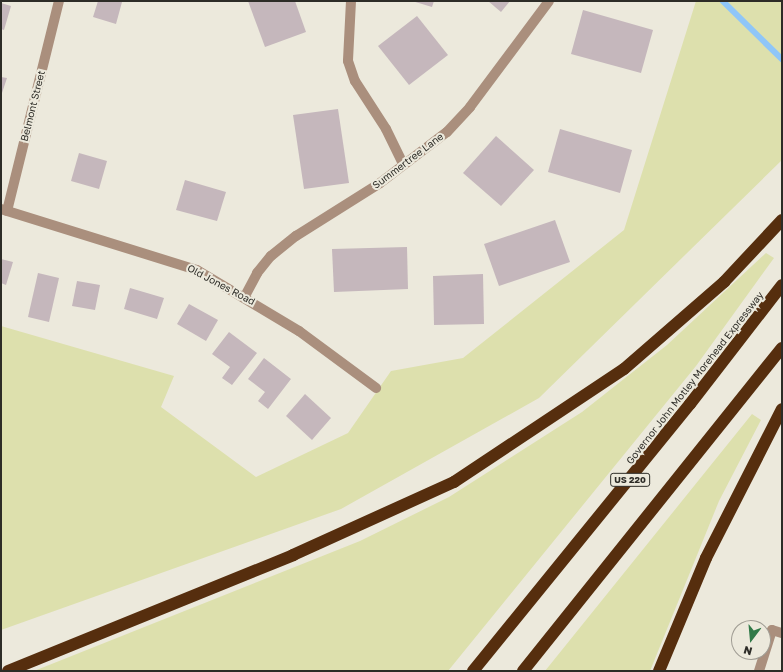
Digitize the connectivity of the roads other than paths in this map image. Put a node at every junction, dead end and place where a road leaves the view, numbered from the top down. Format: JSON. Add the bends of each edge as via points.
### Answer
{"nodes":[{"id":1,"x":59,"y":1,"type":"edge"},
{"id":2,"x":351,"y":1,"type":"edge"},
{"id":3,"x":550,"y":1,"type":"edge"},
{"id":4,"x":403,"y":164,"type":"junction"},
{"id":5,"x":4,"y":210,"type":"edge"},
{"id":6,"x":782,"y":220,"type":"edge"},
{"id":7,"x":782,"y":285,"type":"edge"},
{"id":8,"x":244,"y":296,"type":"junction"},
{"id":9,"x":782,"y":348,"type":"edge"},
{"id":10,"x":376,"y":388,"type":"dead end"},
{"id":11,"x":782,"y":408,"type":"edge"},
{"id":12,"x":782,"y":633,"type":"edge"},
{"id":13,"x":8,"y":671,"type":"edge"},
{"id":14,"x":474,"y":671,"type":"edge"},
{"id":15,"x":523,"y":671,"type":"edge"},
{"id":16,"x":659,"y":671,"type":"edge"},
{"id":17,"x":759,"y":671,"type":"edge"}],
"edges":[{"from":1,"to":5,"type":"street","name":"Belmont Street"},
{"from":2,"to":4,"type":"street","via":[[348,61],[354,81],[386,129]]},
{"from":3,"to":4,"type":"street","name":"Summertree Lane","via":[[470,107],[447,132]]},
{"from":4,"to":8,"type":"street","name":"Summertree Lane","via":[[380,183],[296,236],[271,256],[256,273]]},
{"from":5,"to":8,"type":"street","name":"Old Jones Road","via":[[190,268]]},
{"from":6,"to":13,"type":"highway","via":[[724,282],[624,369],[454,482],[293,555]]},
{"from":7,"to":14,"type":"highway","name":"Governor John Motley Morehead Expressway","number":"US 220","via":[[646,460]]},
{"from":8,"to":10,"type":"street","name":"Old Jones Road","via":[[299,331]]},
{"from":9,"to":15,"type":"highway"},
{"from":11,"to":16,"type":"highway","via":[[706,558]]},
{"from":12,"to":17,"type":"street","via":[[772,630]]}]}
